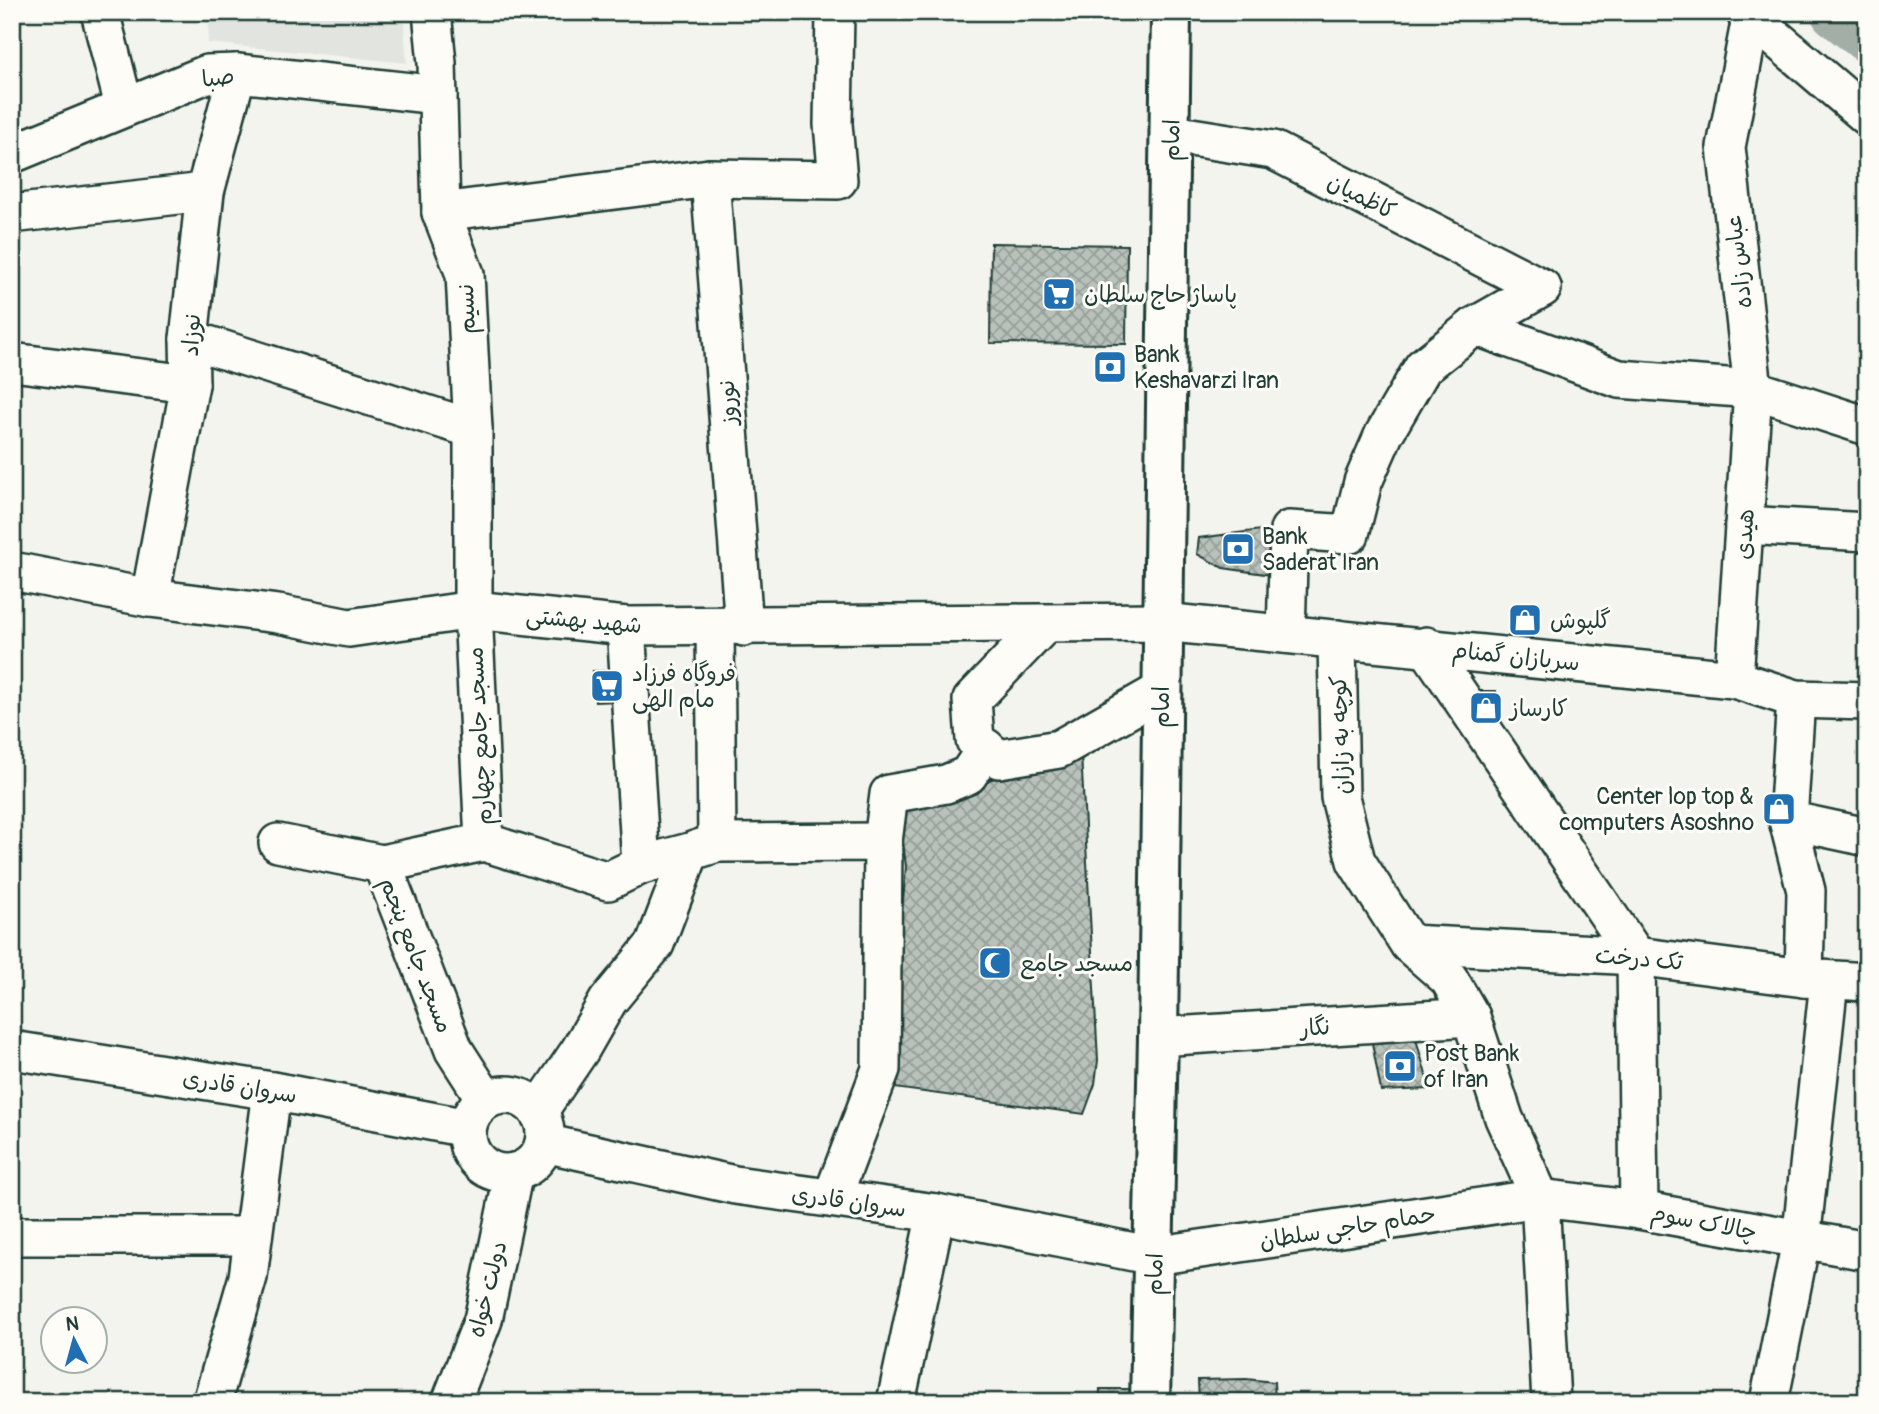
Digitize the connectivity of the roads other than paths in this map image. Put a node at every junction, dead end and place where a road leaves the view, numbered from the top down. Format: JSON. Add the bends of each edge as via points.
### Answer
{"nodes":[{"id":1,"x":100,"y":12,"type":"edge"},
{"id":2,"x":432,"y":12,"type":"edge"},
{"id":3,"x":835,"y":12,"type":"edge"},
{"id":4,"x":1171,"y":12,"type":"edge"},
{"id":5,"x":1748,"y":15,"type":"edge"},
{"id":6,"x":237,"y":73,"type":"junction"},
{"id":7,"x":438,"y":94,"type":"junction"},
{"id":8,"x":124,"y":106,"type":"junction"},
{"id":9,"x":1867,"y":116,"type":"edge"},
{"id":10,"x":1172,"y":134,"type":"junction"},
{"id":11,"x":12,"y":155,"type":"edge"},
{"id":12,"x":710,"y":178,"type":"junction"},
{"id":13,"x":205,"y":192,"type":"junction"},
{"id":14,"x":441,"y":212,"type":"junction"},
{"id":15,"x":20,"y":213,"type":"dead end"},
{"id":16,"x":1475,"y":326,"type":"junction"},
{"id":17,"x":189,"y":339,"type":"junction"},
{"id":18,"x":12,"y":362,"type":"edge"},
{"id":19,"x":190,"y":384,"type":"junction"},
{"id":20,"x":1753,"y":389,"type":"junction"},
{"id":21,"x":1867,"y":426,"type":"edge"},
{"id":22,"x":473,"y":429,"type":"junction"},
{"id":23,"x":1744,"y":525,"type":"junction"},
{"id":24,"x":1867,"y":532,"type":"edge"},
{"id":25,"x":12,"y":571,"type":"edge"},
{"id":26,"x":150,"y":597,"type":"junction"},
{"id":27,"x":473,"y":610,"type":"junction"},
{"id":28,"x":1162,"y":622,"type":"junction"},
{"id":29,"x":1045,"y":624,"type":"junction"},
{"id":30,"x":626,"y":626,"type":"junction"},
{"id":31,"x":730,"y":626,"type":"junction"},
{"id":32,"x":1286,"y":634,"type":"junction"},
{"id":33,"x":1337,"y":639,"type":"junction"},
{"id":34,"x":1426,"y":646,"type":"junction"},
{"id":35,"x":1734,"y":679,"type":"junction"},
{"id":36,"x":1161,"y":691,"type":"junction"},
{"id":37,"x":1796,"y":698,"type":"junction"},
{"id":38,"x":1867,"y":701,"type":"edge"},
{"id":39,"x":986,"y":748,"type":"junction"},
{"id":40,"x":1787,"y":820,"type":"junction"},
{"id":41,"x":1867,"y":837,"type":"edge"},
{"id":42,"x":484,"y":842,"type":"junction"},
{"id":43,"x":883,"y":842,"type":"junction"},
{"id":44,"x":278,"y":843,"type":"dead end"},
{"id":45,"x":704,"y":847,"type":"junction"},
{"id":46,"x":382,"y":864,"type":"junction"},
{"id":47,"x":641,"y":865,"type":"junction"},
{"id":48,"x":1409,"y":943,"type":"junction"},
{"id":49,"x":1636,"y":956,"type":"junction"},
{"id":50,"x":1816,"y":980,"type":"junction"},
{"id":51,"x":1867,"y":982,"type":"edge"},
{"id":52,"x":1471,"y":1017,"type":"junction"},
{"id":53,"x":1158,"y":1037,"type":"junction"},
{"id":54,"x":12,"y":1050,"type":"edge"},
{"id":55,"x":272,"y":1091,"type":"junction"},
{"id":56,"x":476,"y":1114,"type":"junction"},
{"id":57,"x":541,"y":1128,"type":"junction"},
{"id":58,"x":514,"y":1172,"type":"junction"},
{"id":59,"x":832,"y":1198,"type":"junction"},
{"id":60,"x":1540,"y":1198,"type":"junction"},
{"id":61,"x":1639,"y":1210,"type":"junction"},
{"id":62,"x":936,"y":1213,"type":"junction"},
{"id":63,"x":12,"y":1236,"type":"edge"},
{"id":64,"x":253,"y":1236,"type":"junction"},
{"id":65,"x":1801,"y":1241,"type":"junction"},
{"id":66,"x":1867,"y":1251,"type":"edge"},
{"id":67,"x":1154,"y":1256,"type":"junction"},
{"id":68,"x":212,"y":1402,"type":"edge"},
{"id":69,"x":451,"y":1402,"type":"edge"},
{"id":70,"x":896,"y":1402,"type":"edge"},
{"id":71,"x":1150,"y":1402,"type":"edge"},
{"id":72,"x":1551,"y":1402,"type":"edge"},
{"id":73,"x":1769,"y":1402,"type":"edge"}],
"edges":[{"from":1,"to":8,"type":"street"},
{"from":2,"to":7,"type":"street","name":"نسیم"},
{"from":3,"to":12,"type":"street","via":[[833,124],[838,180]]},
{"from":4,"to":10,"type":"main road","name":"امام"},
{"from":5,"to":9,"type":"street"},
{"from":5,"to":20,"type":"street","name":"عباس زاده","via":[[1726,147]]},
{"from":6,"to":7,"type":"street","name":"صبا"},
{"from":6,"to":8,"type":"street","name":"صبا","via":[[207,74]]},
{"from":6,"to":13,"type":"street","name":"نوزاد"},
{"from":7,"to":14,"type":"street","name":"نسیم"},
{"from":8,"to":11,"type":"street","name":"صبا"},
{"from":10,"to":16,"type":"street","name":"کاظمیان","via":[[1273,150],[1542,288]]},
{"from":10,"to":28,"type":"main road","name":"امام"},
{"from":12,"to":14,"type":"street"},
{"from":12,"to":31,"type":"street","name":"نوروز"},
{"from":13,"to":15,"type":"street"},
{"from":13,"to":17,"type":"street","name":"نوزاد"},
{"from":14,"to":22,"type":"street","name":"نسیم","via":[[465,274]]},
{"from":16,"to":20,"type":"street","via":[[1619,379]]},
{"from":16,"to":32,"type":"street","via":[[1423,367],[1378,446],[1350,534],[1289,530]]},
{"from":17,"to":19,"type":"street","name":"نوزاد"},
{"from":17,"to":22,"type":"street"},
{"from":18,"to":19,"type":"street"},
{"from":19,"to":26,"type":"street","name":"نوزاد"},
{"from":20,"to":21,"type":"street"},
{"from":20,"to":23,"type":"street","name":"هیدی"},
{"from":22,"to":27,"type":"street","name":"نسیم"},
{"from":23,"to":24,"type":"street"},
{"from":23,"to":35,"type":"street","name":"هیدی"},
{"from":25,"to":26,"type":"street","name":"شهید بهشتی"},
{"from":26,"to":27,"type":"street","name":"شهید بهشتی","via":[[349,628]]},
{"from":27,"to":30,"type":"street","name":"شهید بهشتی"},
{"from":27,"to":42,"type":"street","name":"مسجد جامع چهارم"},
{"from":28,"to":29,"type":"street","name":"شهید بهشتی"},
{"from":28,"to":32,"type":"street","name":"سربازان گمنام"},
{"from":28,"to":36,"type":"main road","name":"امام"},
{"from":29,"to":31,"type":"street","name":"شهید بهشتی"},
{"from":29,"to":39,"type":"street","via":[[972,700],[975,740]]},
{"from":30,"to":31,"type":"street","name":"شهید بهشتی"},
{"from":30,"to":47,"type":"street"},
{"from":31,"to":45,"type":"street","name":"نوروز"},
{"from":32,"to":33,"type":"street","name":"سربازان گمنام"},
{"from":33,"to":34,"type":"street","name":"سربازان گمنام"},
{"from":33,"to":48,"type":"street","name":"کوچه به زازان","via":[[1340,797],[1356,861]]},
{"from":34,"to":35,"type":"street","name":"سربازان گمنام"},
{"from":34,"to":49,"type":"street"},
{"from":35,"to":37,"type":"street","name":"سربازان گمنام"},
{"from":36,"to":39,"type":"street","via":[[1059,749],[999,759]]},
{"from":36,"to":53,"type":"main road","name":"امام"},
{"from":37,"to":38,"type":"street","name":"سربازان گمنام"},
{"from":37,"to":40,"type":"street"},
{"from":39,"to":43,"type":"street","via":[[968,775],[946,784],[889,794]]},
{"from":40,"to":41,"type":"street"},
{"from":40,"to":50,"type":"street","via":[[1806,891]]},
{"from":42,"to":46,"type":"street","name":"مسجد جامع چهارم"},
{"from":42,"to":47,"type":"street","via":[[608,881]]},
{"from":43,"to":45,"type":"street"},
{"from":43,"to":59,"type":"street","via":[[881,1069]]},
{"from":44,"to":46,"type":"street","name":"مسجد جامع پنجم"},
{"from":45,"to":47,"type":"street"},
{"from":45,"to":57,"type":"street","via":[[655,944],[608,1001]]},
{"from":46,"to":56,"type":"street","name":"مسجد جامع پنجم"},
{"from":48,"to":49,"type":"street","name":"تک درخت"},
{"from":48,"to":52,"type":"street","name":"کوچه به زازان","via":[[1449,979]]},
{"from":49,"to":50,"type":"street","name":"تک درخت"},
{"from":49,"to":61,"type":"street"},
{"from":50,"to":51,"type":"street","name":"تک درخت"},
{"from":50,"to":65,"type":"street"},
{"from":52,"to":53,"type":"street","name":"نگار"},
{"from":52,"to":60,"type":"street","name":"کوچه به زازان","via":[[1504,1118]]},
{"from":53,"to":67,"type":"main road","name":"امام"},
{"from":54,"to":55,"type":"street","name":"سروان قادری"},
{"from":55,"to":56,"type":"street","name":"سروان قادری"},
{"from":55,"to":64,"type":"street"},
{"from":56,"to":57,"type":"street","via":[[509,1095],[530,1104]]},
{"from":56,"to":58,"type":"street","via":[[471,1153],[489,1170]]},
{"from":57,"to":58,"type":"street","via":[[534,1162]]},
{"from":57,"to":59,"type":"street","name":"سروان قادری","via":[[735,1185]]},
{"from":58,"to":69,"type":"street","name":"دولت خواه","via":[[483,1320]]},
{"from":59,"to":62,"type":"street","name":"سروان قادری"},
{"from":60,"to":61,"type":"street","name":"چالاک سوم"},
{"from":60,"to":67,"type":"street","name":"حمام حاجی سلطان"},
{"from":60,"to":72,"type":"street"},
{"from":61,"to":65,"type":"street","name":"چالاک سوم"},
{"from":62,"to":67,"type":"street","name":"سروان قادری"},
{"from":62,"to":70,"type":"street"},
{"from":63,"to":64,"type":"street"},
{"from":64,"to":68,"type":"street","via":[[248,1277]]},
{"from":65,"to":66,"type":"street","name":"چالاک سوم"},
{"from":65,"to":73,"type":"street"},
{"from":67,"to":71,"type":"main road","name":"امام"}]}
